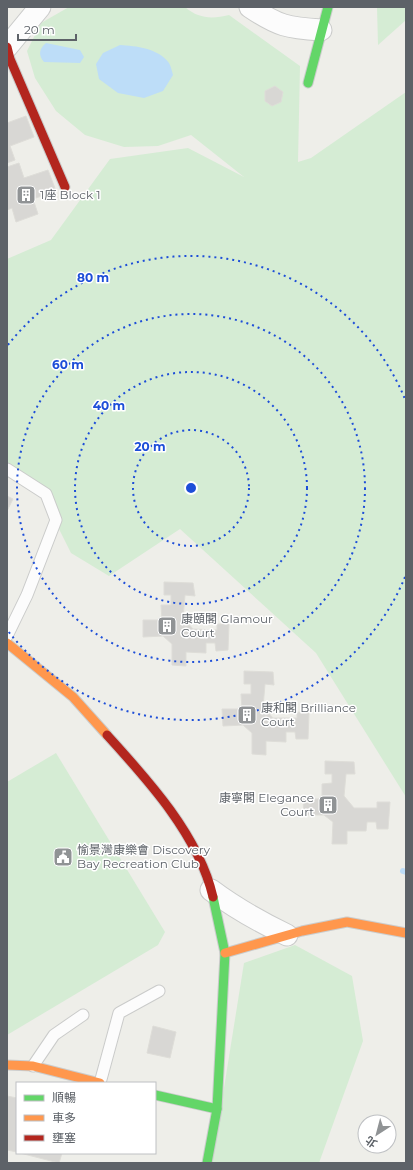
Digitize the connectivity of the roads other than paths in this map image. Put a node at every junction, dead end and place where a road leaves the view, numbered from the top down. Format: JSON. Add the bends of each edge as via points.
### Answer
{"nodes":[{"id":1,"x":40,"y":7,"type":"edge"},
{"id":2,"x":250,"y":7,"type":"edge"},
{"id":3,"x":328,"y":7,"type":"edge"},
{"id":4,"x":322,"y":30,"type":"junction"},
{"id":5,"x":7,"y":47,"type":"edge"},
{"id":6,"x":308,"y":83,"type":"dead end"},
{"id":7,"x":65,"y":187,"type":"dead end"},
{"id":8,"x":7,"y":469,"type":"edge"},
{"id":9,"x":7,"y":636,"type":"edge"},
{"id":10,"x":7,"y":644,"type":"edge"},
{"id":11,"x":211,"y":890,"type":"junction"},
{"id":12,"x":406,"y":933,"type":"edge"},
{"id":13,"x":288,"y":935,"type":"junction"},
{"id":14,"x":225,"y":953,"type":"junction"},
{"id":15,"x":159,"y":991,"type":"dead end"},
{"id":16,"x":83,"y":1015,"type":"dead end"},
{"id":17,"x":7,"y":1065,"type":"edge"},
{"id":18,"x":33,"y":1066,"type":"junction"},
{"id":19,"x":96,"y":1082,"type":"edge"},
{"id":20,"x":100,"y":1082,"type":"edge"},
{"id":21,"x":156,"y":1095,"type":"edge"},
{"id":22,"x":217,"y":1109,"type":"junction"},
{"id":23,"x":207,"y":1163,"type":"edge"}],
"edges":[{"from":1,"to":5,"type":"street"},
{"from":2,"to":4,"type":"street","via":[[271,21],[295,29]]},
{"from":3,"to":4,"type":"street"},
{"from":4,"to":6,"type":"street"},
{"from":5,"to":7,"type":"street"},
{"from":8,"to":9,"type":"lane","via":[[46,494],[56,520],[27,595]]},
{"from":10,"to":11,"type":"street","via":[[73,697],[130,760],[168,807],[196,853]]},
{"from":11,"to":13,"type":"street","via":[[242,912]]},
{"from":11,"to":14,"type":"street"},
{"from":12,"to":13,"type":"street","via":[[347,922]]},
{"from":13,"to":14,"type":"street"},
{"from":14,"to":22,"type":"street"},
{"from":15,"to":20,"type":"lane","via":[[119,1013]]},
{"from":16,"to":18,"type":"lane","via":[[54,1035]]},
{"from":17,"to":18,"type":"street"},
{"from":18,"to":19,"type":"street"},
{"from":21,"to":22,"type":"street"},
{"from":22,"to":23,"type":"street"}]}
